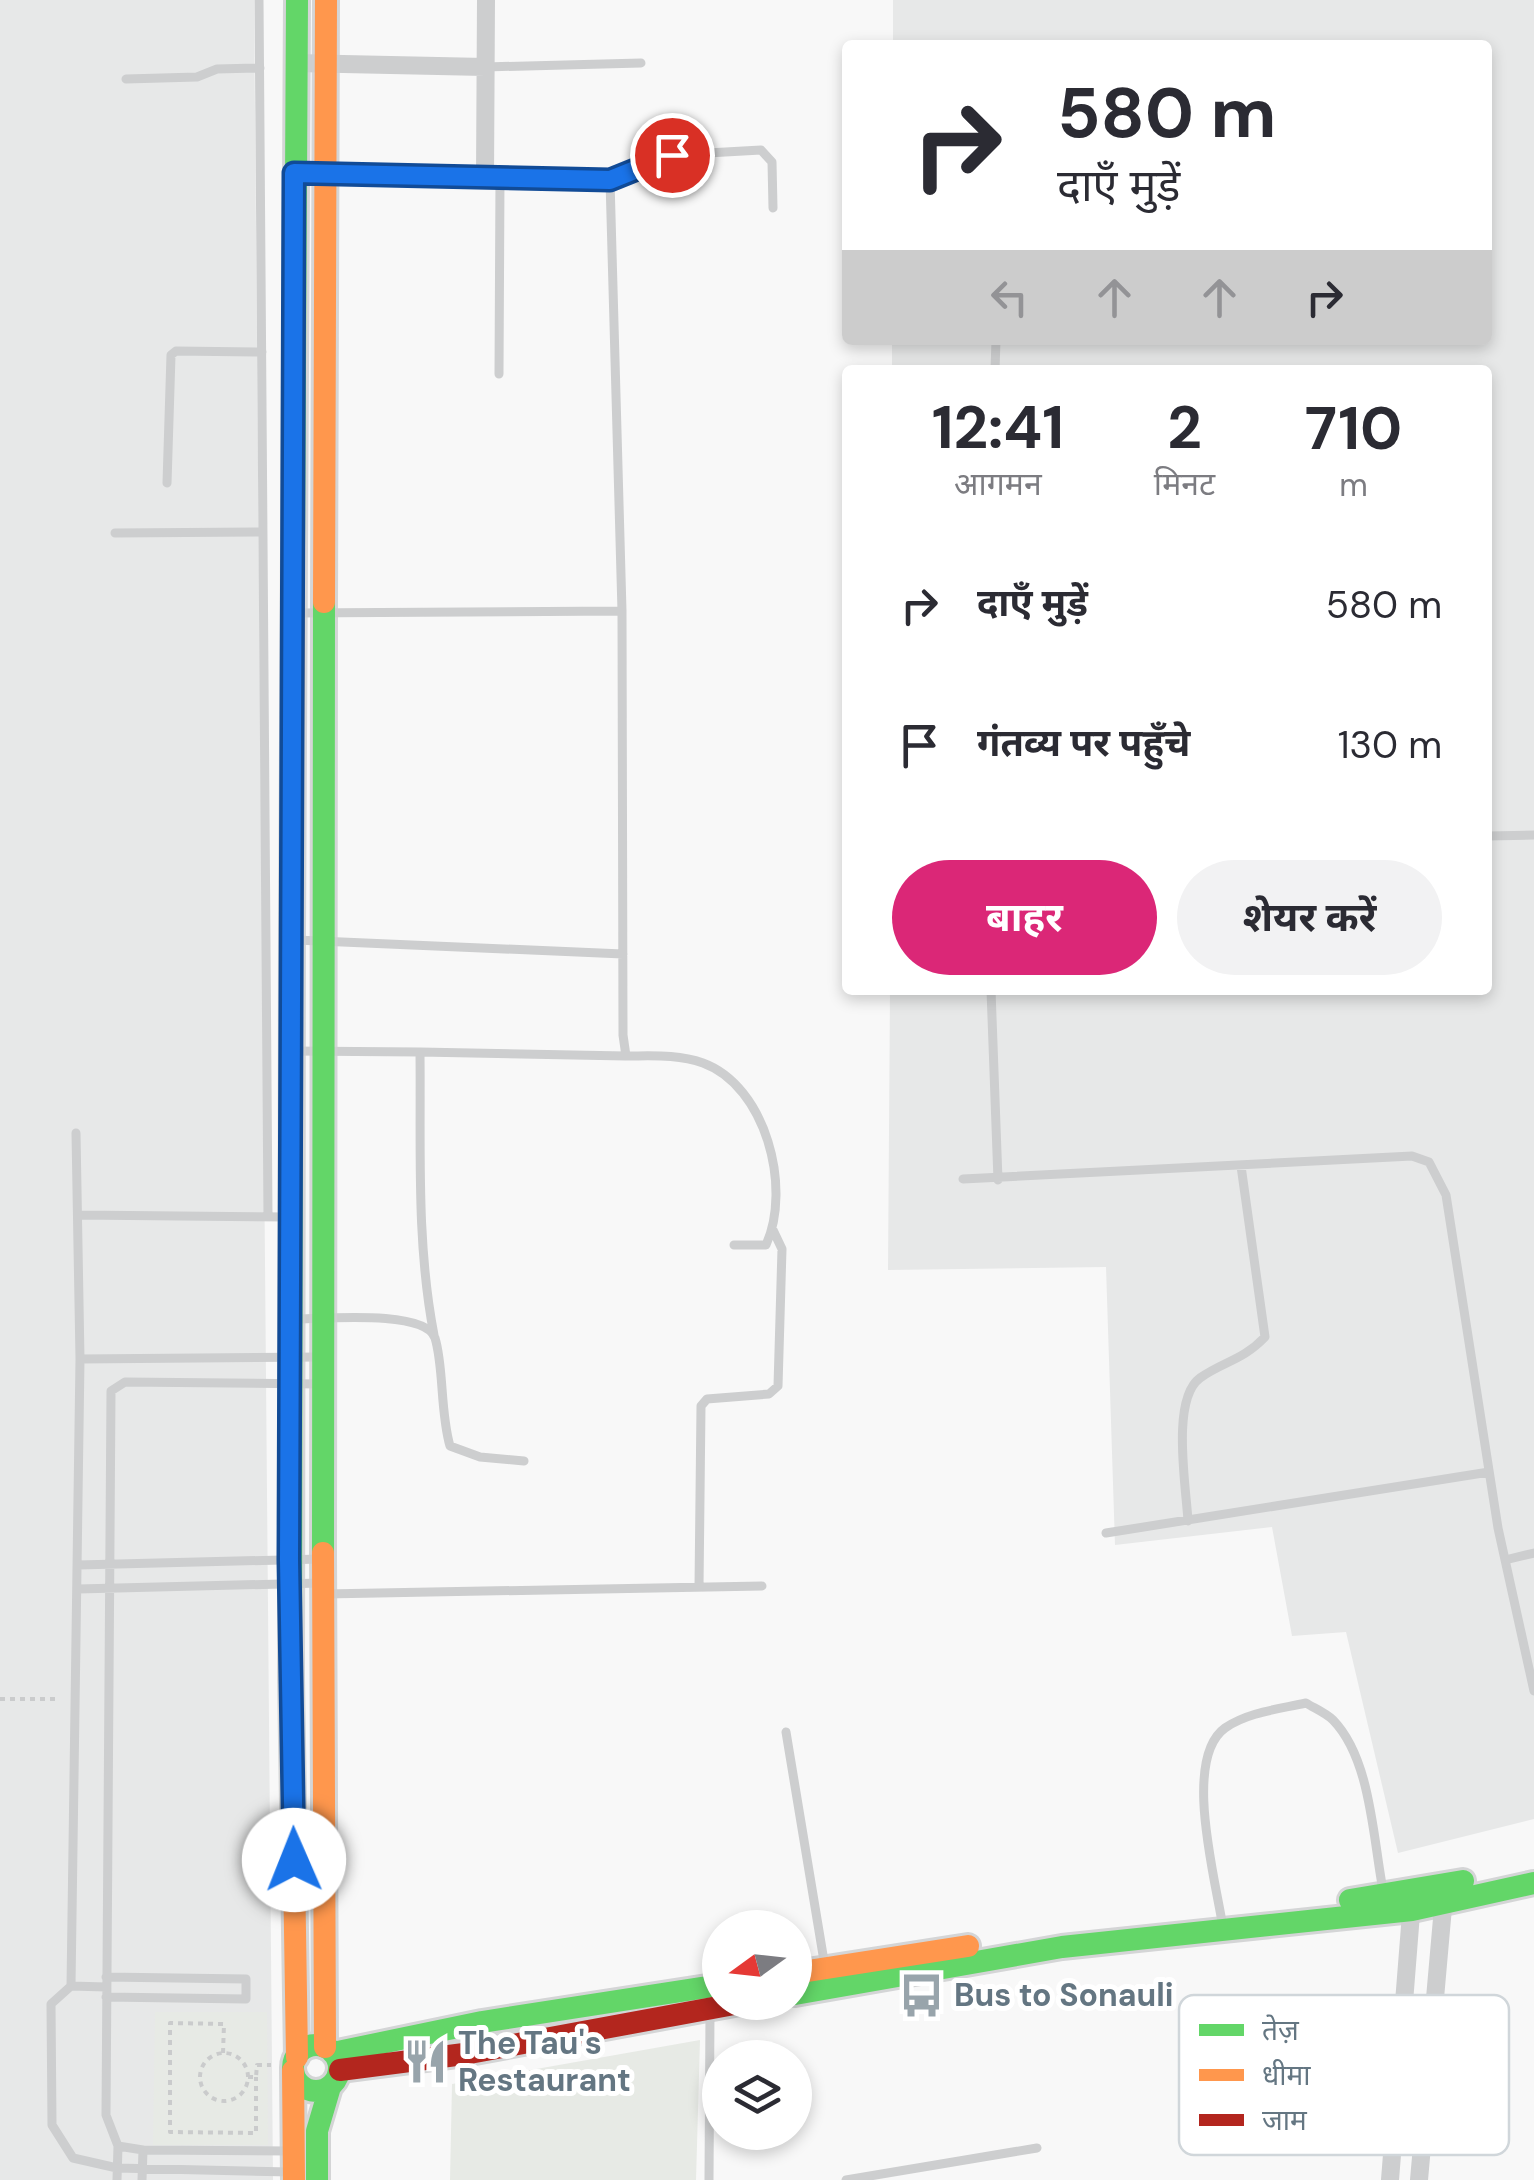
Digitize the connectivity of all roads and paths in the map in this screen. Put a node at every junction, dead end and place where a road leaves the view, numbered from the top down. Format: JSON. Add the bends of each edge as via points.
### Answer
{"nodes":[{"id":1,"x":260,"y":0,"type":"edge"},
{"id":2,"x":297,"y":0,"type":"edge"},
{"id":3,"x":326,"y":0,"type":"edge"},
{"id":4,"x":486,"y":0,"type":"edge"},
{"id":5,"x":296,"y":63,"type":"junction"},
{"id":6,"x":641,"y":63,"type":"dead end"},
{"id":7,"x":324,"y":64,"type":"junction"},
{"id":8,"x":485,"y":67,"type":"junction"},
{"id":9,"x":260,"y":68,"type":"junction"},
{"id":10,"x":126,"y":78,"type":"dead end"},
{"id":11,"x":294,"y":173,"type":"junction"},
{"id":12,"x":323,"y":174,"type":"junction"},
{"id":13,"x":493,"y":178,"type":"junction"},
{"id":14,"x":610,"y":180,"type":"junction"},
{"id":15,"x":773,"y":208,"type":"dead end"},
{"id":16,"x":324,"y":341,"type":"junction"},
{"id":17,"x":294,"y":342,"type":"junction"},
{"id":18,"x":262,"y":352,"type":"junction"},
{"id":19,"x":498,"y":374,"type":"dead end"},
{"id":20,"x":167,"y":483,"type":"dead end"},
{"id":21,"x":263,"y":532,"type":"junction"},
{"id":22,"x":115,"y":533,"type":"dead end"},
{"id":23,"x":293,"y":612,"type":"junction"},
{"id":24,"x":324,"y":612,"type":"junction"},
{"id":25,"x":622,"y":612,"type":"junction"},
{"id":26,"x":1534,"y":835,"type":"edge"},
{"id":27,"x":1492,"y":836,"type":"edge"},
{"id":28,"x":292,"y":940,"type":"junction"},
{"id":29,"x":325,"y":941,"type":"junction"},
{"id":30,"x":623,"y":954,"type":"junction"},
{"id":31,"x":991,"y":995,"type":"edge"},
{"id":32,"x":292,"y":1051,"type":"junction"},
{"id":33,"x":324,"y":1052,"type":"junction"},
{"id":34,"x":420,"y":1052,"type":"junction"},
{"id":35,"x":626,"y":1056,"type":"junction"},
{"id":36,"x":76,"y":1133,"type":"dead end"},
{"id":37,"x":1241,"y":1166,"type":"junction"},
{"id":38,"x":964,"y":1179,"type":"dead end"},
{"id":39,"x":998,"y":1180,"type":"junction"},
{"id":40,"x":78,"y":1215,"type":"junction"},
{"id":41,"x":280,"y":1216,"type":"junction"},
{"id":42,"x":773,"y":1230,"type":"junction"},
{"id":43,"x":734,"y":1245,"type":"dead end"},
{"id":44,"x":322,"y":1319,"type":"junction"},
{"id":45,"x":291,"y":1320,"type":"junction"},
{"id":46,"x":434,"y":1336,"type":"junction"},
{"id":47,"x":290,"y":1357,"type":"junction"},
{"id":48,"x":322,"y":1357,"type":"junction"},
{"id":49,"x":80,"y":1359,"type":"junction"},
{"id":50,"x":290,"y":1383,"type":"junction"},
{"id":51,"x":322,"y":1384,"type":"junction"},
{"id":52,"x":524,"y":1461,"type":"dead end"},
{"id":53,"x":1490,"y":1472,"type":"junction"},
{"id":54,"x":1188,"y":1521,"type":"junction"},
{"id":55,"x":1106,"y":1533,"type":"dead end"},
{"id":56,"x":1534,"y":1553,"type":"edge"},
{"id":57,"x":1505,"y":1560,"type":"junction"},
{"id":58,"x":112,"y":1564,"type":"junction"},
{"id":59,"x":78,"y":1565,"type":"junction"},
{"id":60,"x":290,"y":1572,"type":"junction"},
{"id":61,"x":322,"y":1579,"type":"junction"},
{"id":62,"x":762,"y":1586,"type":"dead end"},
{"id":63,"x":699,"y":1587,"type":"junction"},
{"id":64,"x":78,"y":1588,"type":"junction"},
{"id":65,"x":112,"y":1588,"type":"junction"},
{"id":66,"x":1534,"y":1690,"type":"edge"},
{"id":67,"x":0,"y":1699,"type":"edge"},
{"id":68,"x":75,"y":1699,"type":"junction"},
{"id":69,"x":786,"y":1732,"type":"dead end"},
{"id":70,"x":1534,"y":1866,"type":"edge"},
{"id":71,"x":1534,"y":1883,"type":"edge"},
{"id":72,"x":1444,"y":1894,"type":"junction"},
{"id":73,"x":1399,"y":1902,"type":"junction"},
{"id":74,"x":1222,"y":1921,"type":"junction"},
{"id":75,"x":825,"y":1968,"type":"junction"},
{"id":76,"x":812,"y":1970,"type":"edge"},
{"id":77,"x":71,"y":1986,"type":"junction"},
{"id":78,"x":106,"y":1987,"type":"junction"},
{"id":79,"x":812,"y":1991,"type":"edge"},
{"id":80,"x":702,"y":1994,"type":"edge"},
{"id":81,"x":1396,"y":1995,"type":"edge"},
{"id":82,"x":1435,"y":1995,"type":"edge"},
{"id":83,"x":712,"y":2020,"type":"edge"},
{"id":84,"x":223,"y":2053,"type":"junction"},
{"id":85,"x":295,"y":2064,"type":"junction"},
{"id":86,"x":332,"y":2064,"type":"junction"},
{"id":87,"x":248,"y":2077,"type":"junction"},
{"id":88,"x":256,"y":2077,"type":"junction"},
{"id":89,"x":118,"y":2146,"type":"junction"},
{"id":90,"x":1037,"y":2148,"type":"dead end"},
{"id":91,"x":143,"y":2150,"type":"junction"},
{"id":92,"x":1391,"y":2155,"type":"edge"},
{"id":93,"x":1421,"y":2155,"type":"edge"},
{"id":94,"x":118,"y":2168,"type":"junction"},
{"id":95,"x":294,"y":2168,"type":"edge"},
{"id":96,"x":921,"y":2168,"type":"junction"},
{"id":97,"x":142,"y":2174,"type":"edge"},
{"id":98,"x":118,"y":2180,"type":"edge"},
{"id":99,"x":317,"y":2180,"type":"edge"},
{"id":100,"x":709,"y":2180,"type":"edge"},
{"id":101,"x":846,"y":2180,"type":"edge"},
{"id":102,"x":923,"y":2180,"type":"edge"},
{"id":103,"x":1390,"y":2180,"type":"edge"},
{"id":104,"x":1419,"y":2180,"type":"edge"}],
"edges":[{"from":1,"to":9,"type":"lane"},
{"from":2,"to":5,"type":"street"},
{"from":3,"to":7,"type":"street"},
{"from":4,"to":8,"type":"street"},
{"from":5,"to":7,"type":"street"},
{"from":5,"to":11,"type":"street"},
{"from":6,"to":8,"type":"lane"},
{"from":7,"to":8,"type":"street"},
{"from":7,"to":12,"type":"street"},
{"from":8,"to":13,"type":"street"},
{"from":9,"to":10,"type":"lane"},
{"from":9,"to":18,"type":"lane"},
{"from":11,"to":12,"type":"lane"},
{"from":11,"to":17,"type":"street"},
{"from":12,"to":13,"type":"lane"},
{"from":12,"to":16,"type":"street"},
{"from":13,"to":14,"type":"lane"},
{"from":13,"to":19,"type":"lane"},
{"from":14,"to":15,"type":"lane","via":[[672,155],[760,150],[772,162]]},
{"from":14,"to":25,"type":"lane"},
{"from":16,"to":17,"type":"street"},
{"from":16,"to":24,"type":"street"},
{"from":17,"to":23,"type":"street"},
{"from":18,"to":20,"type":"lane","via":[[170,355]]},
{"from":18,"to":21,"type":"lane"},
{"from":21,"to":22,"type":"lane"},
{"from":21,"to":41,"type":"lane"},
{"from":23,"to":24,"type":"lane"},
{"from":23,"to":28,"type":"street"},
{"from":24,"to":25,"type":"lane"},
{"from":24,"to":29,"type":"street"},
{"from":25,"to":30,"type":"lane"},
{"from":26,"to":27,"type":"lane"},
{"from":28,"to":29,"type":"lane"},
{"from":28,"to":32,"type":"street"},
{"from":29,"to":30,"type":"lane"},
{"from":29,"to":33,"type":"street"},
{"from":30,"to":35,"type":"lane"},
{"from":31,"to":39,"type":"lane"},
{"from":32,"to":33,"type":"lane"},
{"from":32,"to":41,"type":"street"},
{"from":33,"to":34,"type":"lane"},
{"from":33,"to":44,"type":"street"},
{"from":34,"to":35,"type":"lane"},
{"from":34,"to":46,"type":"lane","via":[[424,1286]]},
{"from":35,"to":42,"type":"lane","via":[[706,1064],[746,1100],[769,1140],[778,1175]]},
{"from":36,"to":40,"type":"lane"},
{"from":37,"to":39,"type":"lane"},
{"from":37,"to":53,"type":"lane","via":[[1412,1156],[1429,1162],[1446,1195]]},
{"from":37,"to":54,"type":"lane","via":[[1266,1337],[1245,1357],[1198,1379],[1183,1400]]},
{"from":38,"to":39,"type":"lane"},
{"from":40,"to":41,"type":"lane"},
{"from":40,"to":49,"type":"lane"},
{"from":41,"to":45,"type":"street"},
{"from":42,"to":43,"type":"lane","via":[[766,1245]]},
{"from":42,"to":63,"type":"lane","via":[[782,1249],[778,1386],[769,1394],[707,1399],[702,1406]]},
{"from":44,"to":45,"type":"lane"},
{"from":44,"to":46,"type":"lane","via":[[413,1322]]},
{"from":44,"to":48,"type":"street"},
{"from":45,"to":47,"type":"street"},
{"from":46,"to":52,"type":"lane","via":[[450,1446]]},
{"from":47,"to":48,"type":"lane"},
{"from":47,"to":49,"type":"lane"},
{"from":47,"to":50,"type":"street"},
{"from":48,"to":51,"type":"street"},
{"from":49,"to":59,"type":"lane"},
{"from":50,"to":51,"type":"lane"},
{"from":50,"to":58,"type":"lane","via":[[114,1385]]},
{"from":50,"to":60,"type":"street"},
{"from":51,"to":61,"type":"street"},
{"from":53,"to":54,"type":"lane"},
{"from":53,"to":57,"type":"lane"},
{"from":54,"to":55,"type":"lane"},
{"from":56,"to":57,"type":"lane"},
{"from":57,"to":66,"type":"lane"},
{"from":58,"to":59,"type":"lane"},
{"from":58,"to":60,"type":"lane"},
{"from":58,"to":65,"type":"lane"},
{"from":59,"to":64,"type":"lane"},
{"from":60,"to":61,"type":"lane"},
{"from":60,"to":61,"type":"lane"},
{"from":60,"to":65,"type":"lane"},
{"from":60,"to":85,"type":"street"},
{"from":61,"to":63,"type":"lane"},
{"from":61,"to":86,"type":"street"},
{"from":62,"to":63,"type":"lane"},
{"from":64,"to":65,"type":"lane"},
{"from":64,"to":68,"type":"lane"},
{"from":65,"to":78,"type":"lane"},
{"from":67,"to":68,"type":"path"},
{"from":68,"to":77,"type":"lane"},
{"from":69,"to":75,"type":"lane"},
{"from":70,"to":72,"type":"street"},
{"from":71,"to":72,"type":"street"},
{"from":72,"to":73,"type":"street"},
{"from":72,"to":82,"type":"street"},
{"from":73,"to":74,"type":"street"},
{"from":73,"to":74,"type":"lane","via":[[1350,1746],[1332,1719],[1306,1704],[1260,1712],[1223,1729],[1202,1764]]},
{"from":73,"to":81,"type":"street"},
{"from":74,"to":75,"type":"street","via":[[1095,1927]]},
{"from":74,"to":79,"type":"street"},
{"from":75,"to":76,"type":"street"},
{"from":77,"to":78,"type":"lane"},
{"from":77,"to":94,"type":"lane","via":[[51,2004],[52,2124],[73,2158]]},
{"from":78,"to":78,"type":"lane","via":[[246,1999],[246,1978]]},
{"from":78,"to":89,"type":"lane","via":[[106,2115]]},
{"from":80,"to":86,"type":"street","via":[[482,2022]]},
{"from":83,"to":100,"type":"lane"},
{"from":84,"to":87,"type":"path","via":[[240,2060]]},
{"from":84,"to":87,"type":"path","via":[[210,2056],[201,2070],[204,2092],[217,2101],[232,2100]]},
{"from":84,"to":88,"type":"path","via":[[224,2024],[170,2023],[170,2132],[256,2133]]},
{"from":85,"to":86,"type":"street","via":[[306,2047]]},
{"from":85,"to":86,"type":"street","via":[[303,2087],[312,2091]]},
{"from":85,"to":88,"type":"path","via":[[257,2065]]},
{"from":85,"to":95,"type":"street"},
{"from":86,"to":99,"type":"street","via":[[318,2131]]},
{"from":87,"to":88,"type":"path"},
{"from":89,"to":91,"type":"lane"},
{"from":89,"to":94,"type":"lane"},
{"from":90,"to":96,"type":"lane"},
{"from":91,"to":95,"type":"lane"},
{"from":91,"to":97,"type":"lane"},
{"from":92,"to":103,"type":"street"},
{"from":93,"to":104,"type":"street"},
{"from":94,"to":97,"type":"lane"},
{"from":94,"to":98,"type":"lane"},
{"from":95,"to":97,"type":"lane"},
{"from":96,"to":101,"type":"lane"},
{"from":96,"to":102,"type":"lane"}]}
